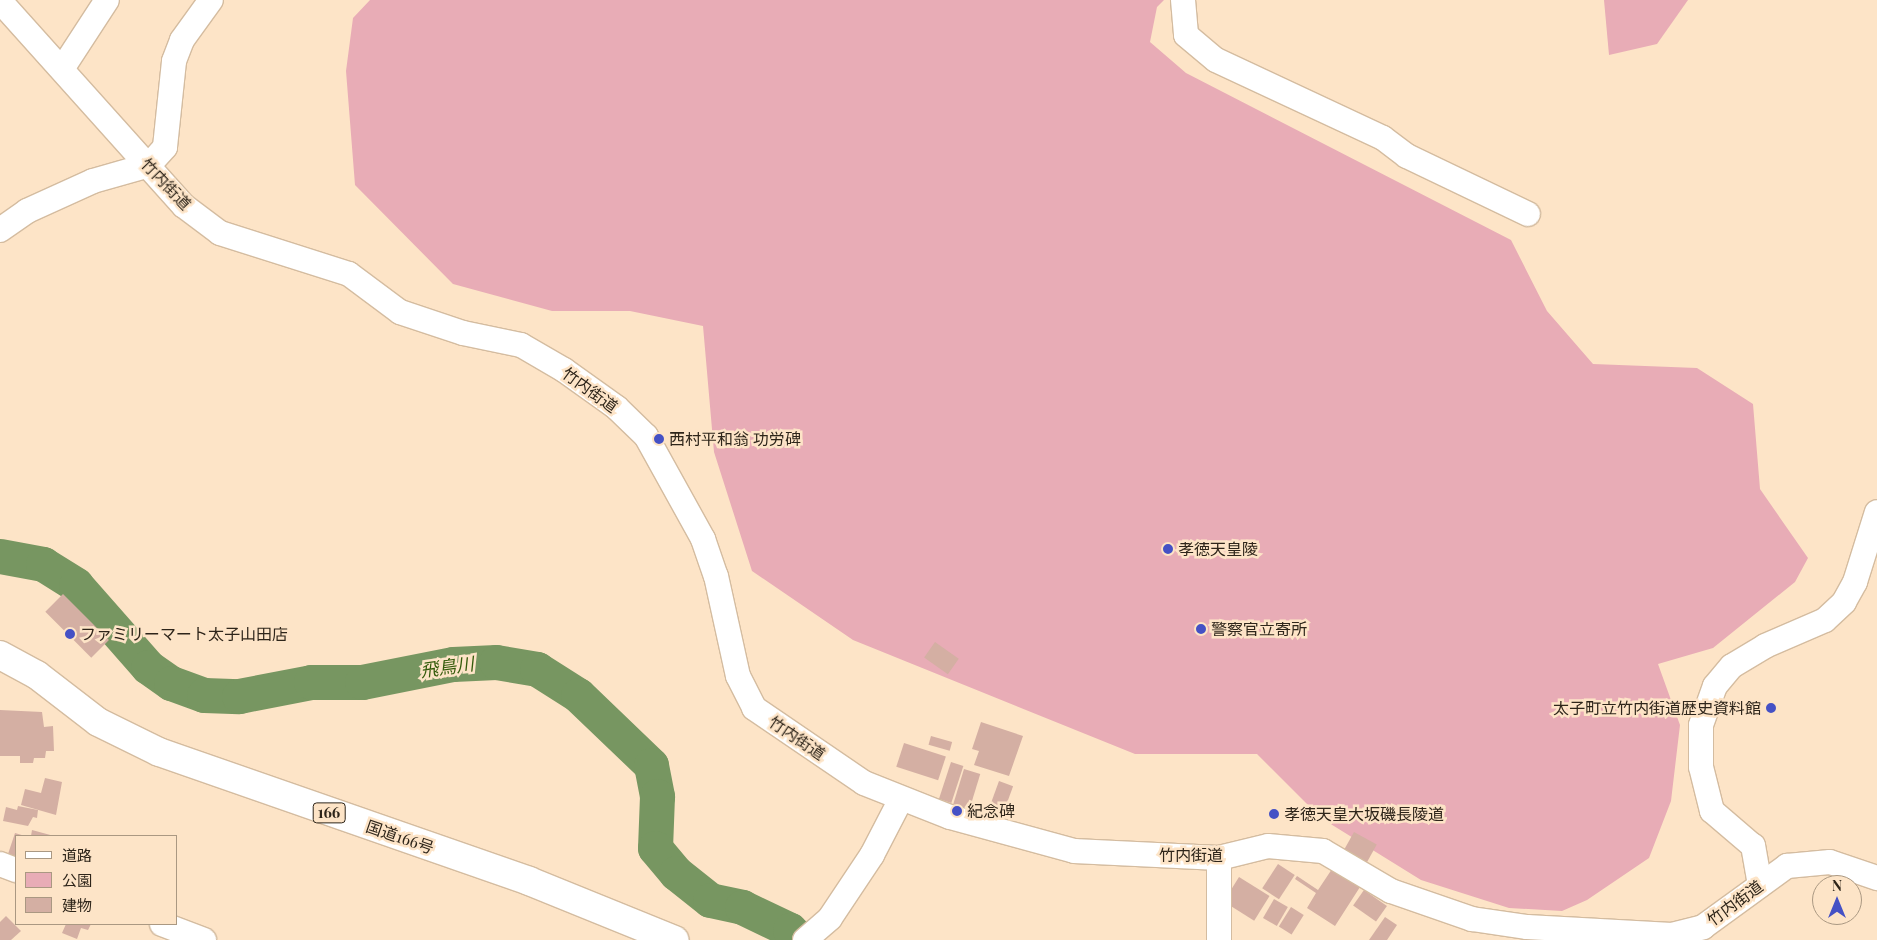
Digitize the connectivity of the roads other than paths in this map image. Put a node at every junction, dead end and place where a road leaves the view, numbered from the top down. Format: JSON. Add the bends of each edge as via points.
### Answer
{"nodes":[{"id":1,"x":107,"y":0,"type":"edge"},
{"id":2,"x":211,"y":0,"type":"edge"},
{"id":3,"x":1183,"y":0,"type":"edge"},
{"id":4,"x":0,"y":2,"type":"edge"},
{"id":5,"x":62,"y":69,"type":"junction"},
{"id":6,"x":150,"y":165,"type":"junction"},
{"id":7,"x":1528,"y":214,"type":"dead end"},
{"id":8,"x":0,"y":230,"type":"edge"},
{"id":9,"x":1877,"y":512,"type":"edge"},
{"id":10,"x":0,"y":655,"type":"edge"},
{"id":11,"x":901,"y":799,"type":"junction"},
{"id":12,"x":1219,"y":858,"type":"junction"},
{"id":13,"x":0,"y":864,"type":"edge"},
{"id":14,"x":15,"y":870,"type":"edge"},
{"id":15,"x":1877,"y":878,"type":"edge"},
{"id":16,"x":1760,"y":885,"type":"junction"},
{"id":17,"x":165,"y":925,"type":"edge"},
{"id":18,"x":809,"y":936,"type":"edge"},
{"id":19,"x":1219,"y":937,"type":"edge"},
{"id":20,"x":204,"y":940,"type":"edge"},
{"id":21,"x":674,"y":940,"type":"edge"}],
"edges":[{"from":1,"to":5,"type":"street"},
{"from":2,"to":6,"type":"street","via":[[182,40],[174,61],[164,147]]},
{"from":3,"to":7,"type":"street","via":[[1186,35],[1216,60],[1383,138],[1407,156]]},
{"from":4,"to":5,"type":"street","name":"竹内街道"},
{"from":5,"to":6,"type":"street","name":"竹内街道","via":[[126,144]]},
{"from":6,"to":8,"type":"street","via":[[93,181],[27,211]]},
{"from":6,"to":11,"type":"street","name":"竹内街道","via":[[184,206],[220,233],[349,274],[400,312],[462,333],[521,345],[564,370],[617,408],[646,436],[703,539],[716,576],[738,676],[754,708],[864,783]]},
{"from":9,"to":16,"type":"street","via":[[1855,582],[1844,602],[1825,620],[1765,646],[1732,666],[1715,686],[1701,725],[1701,767],[1712,811],[1753,846]]},
{"from":10,"to":21,"type":"highway","name":"国道166号","number":"166","via":[[37,675],[98,722],[159,752],[529,881]]},
{"from":11,"to":12,"type":"street","name":"竹内街道","via":[[1055,848]]},
{"from":11,"to":18,"type":"street","via":[[872,855],[830,918]]},
{"from":12,"to":16,"type":"street","name":"竹内街道","via":[[1268,846],[1322,851],[1391,891],[1472,920],[1526,927],[1672,935],[1703,927]]},
{"from":12,"to":19,"type":"street"},
{"from":13,"to":14,"type":"street"},
{"from":15,"to":16,"type":"street","name":"竹内街道","via":[[1830,862],[1787,866]]},
{"from":17,"to":20,"type":"street"}]}
